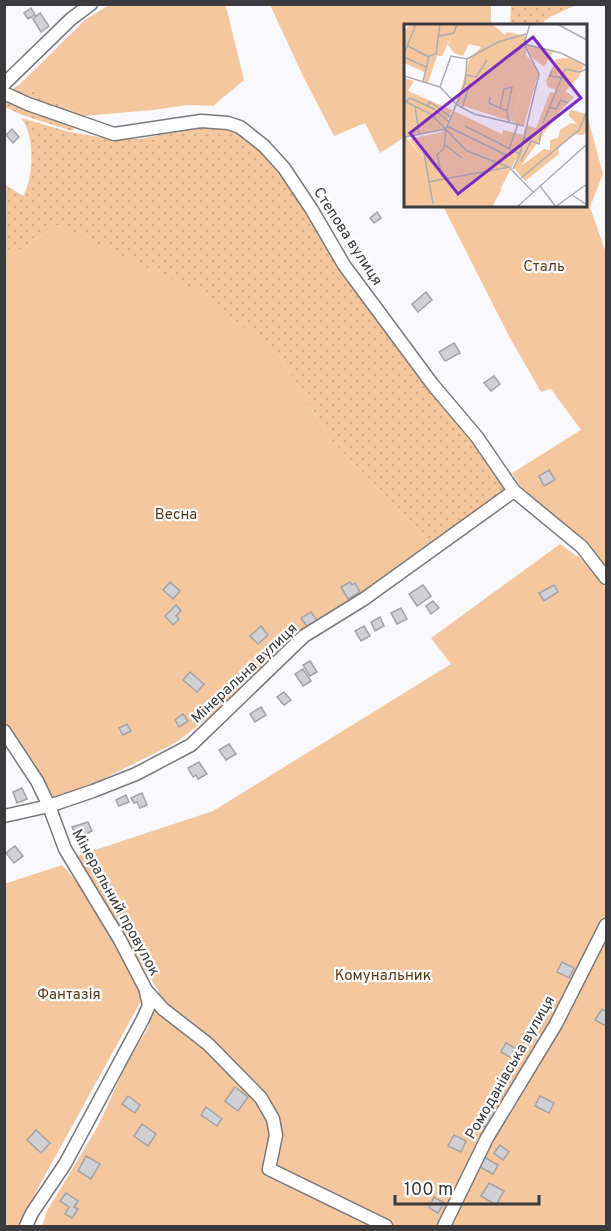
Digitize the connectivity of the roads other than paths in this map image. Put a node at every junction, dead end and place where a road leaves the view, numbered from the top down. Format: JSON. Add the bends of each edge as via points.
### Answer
{"nodes":[{"id":1,"x":91,"y":4,"type":"edge"},
{"id":2,"x":4,"y":84,"type":"edge"},
{"id":3,"x":4,"y":93,"type":"edge"},
{"id":4,"x":514,"y":491,"type":"junction"},
{"id":5,"x":606,"y":578,"type":"edge"},
{"id":6,"x":4,"y":731,"type":"edge"},
{"id":7,"x":49,"y":806,"type":"junction"},
{"id":8,"x":4,"y":816,"type":"edge"},
{"id":9,"x":606,"y":925,"type":"edge"},
{"id":10,"x":146,"y":990,"type":"junction"},
{"id":11,"x":26,"y":1227,"type":"edge"},
{"id":12,"x":386,"y":1227,"type":"edge"},
{"id":13,"x":444,"y":1227,"type":"edge"}],
"edges":[{"from":1,"to":2,"type":"street","via":[[70,19]]},
{"from":3,"to":4,"type":"street","name":"Степова вулиця","via":[[114,134],[201,121],[240,127],[284,168],[344,265]]},
{"from":4,"to":5,"type":"street","name":"Степова вулиця","via":[[582,548]]},
{"from":4,"to":7,"type":"street","name":"Мінеральна вулиця","via":[[364,599],[304,636],[191,745],[136,774]]},
{"from":6,"to":7,"type":"street","name":"Мінеральний провулок","via":[[37,780]]},
{"from":7,"to":8,"type":"street","name":"Мінеральна вулиця"},
{"from":7,"to":10,"type":"street","name":"Мінеральний провулок","via":[[65,849]]},
{"from":9,"to":13,"type":"street","name":"Ромоданівська вулиця","via":[[556,1024],[486,1138]]},
{"from":10,"to":11,"type":"street","via":[[149,1005],[143,1019]]},
{"from":10,"to":12,"type":"street","name":"Мінеральний провулок","via":[[162,1008],[208,1044],[261,1098],[273,1119],[276,1135],[268,1167],[271,1171]]}]}
